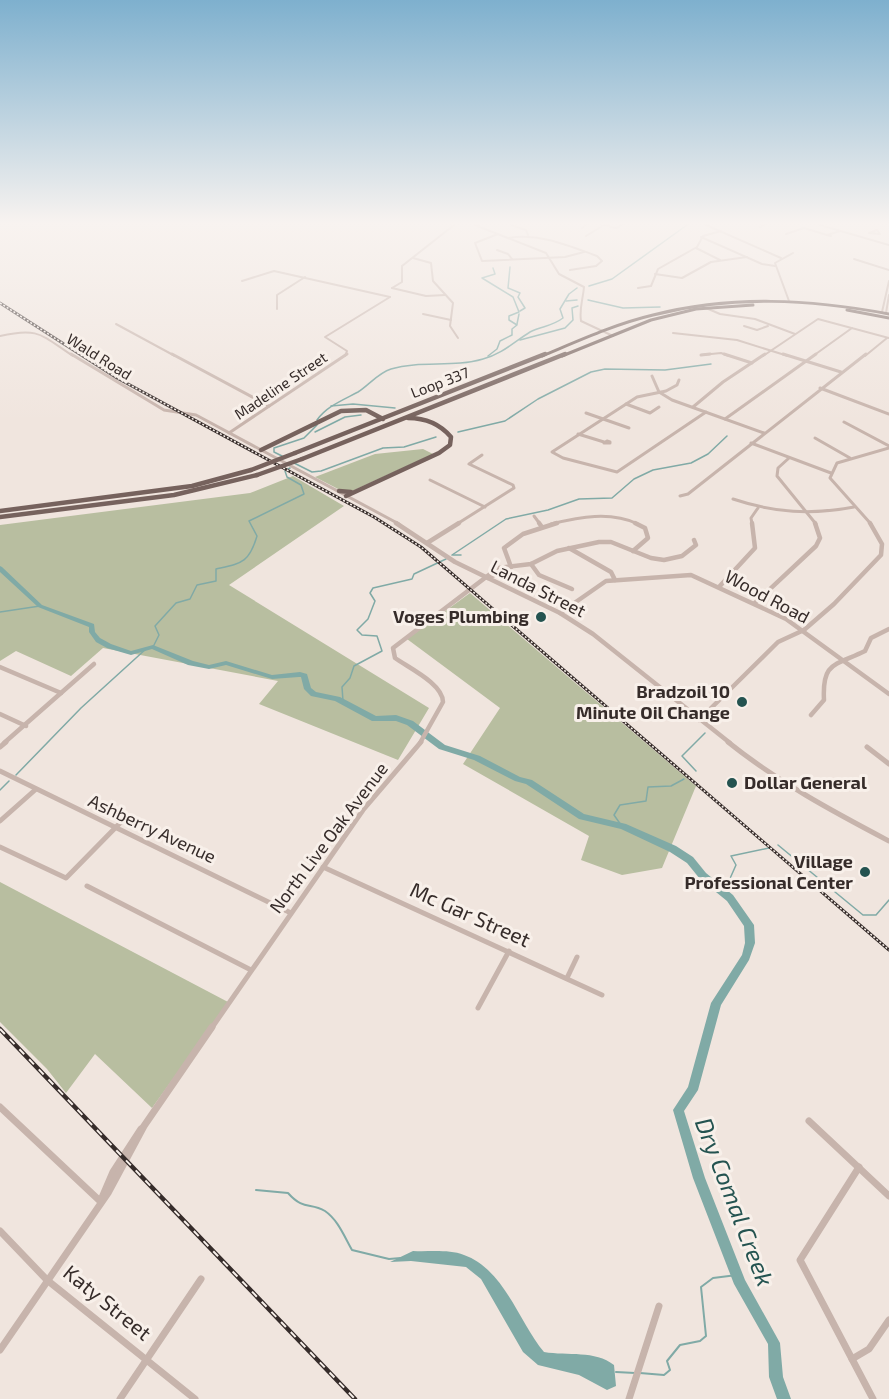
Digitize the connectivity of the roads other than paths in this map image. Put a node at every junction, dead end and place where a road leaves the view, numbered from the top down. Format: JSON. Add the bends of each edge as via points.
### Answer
{"nodes":[{"id":1,"x":285,"y":290,"type":"edge"},
{"id":2,"x":360,"y":290,"type":"edge"},
{"id":3,"x":402,"y":290,"type":"edge"},
{"id":4,"x":442,"y":290,"type":"edge"},
{"id":5,"x":583,"y":290,"type":"edge"},
{"id":6,"x":784,"y":290,"type":"edge"},
{"id":7,"x":888,"y":290,"type":"edge"},
{"id":8,"x":446,"y":295,"type":"junction"},
{"id":9,"x":889,"y":295,"type":"edge"},
{"id":10,"x":788,"y":301,"type":"junction"},
{"id":11,"x":706,"y":308,"type":"junction"},
{"id":12,"x":277,"y":309,"type":"dead end"},
{"id":13,"x":423,"y":314,"type":"dead end"},
{"id":14,"x":886,"y":314,"type":"edge"},
{"id":15,"x":451,"y":320,"type":"junction"},
{"id":16,"x":116,"y":324,"type":"dead end"},
{"id":17,"x":620,"y":325,"type":"junction"},
{"id":18,"x":744,"y":326,"type":"dead end"},
{"id":19,"x":768,"y":326,"type":"junction"},
{"id":20,"x":852,"y":328,"type":"junction"},
{"id":21,"x":622,"y":331,"type":"junction"},
{"id":22,"x":604,"y":332,"type":"junction"},
{"id":23,"x":673,"y":333,"type":"dead end"},
{"id":24,"x":795,"y":334,"type":"junction"},
{"id":25,"x":0,"y":336,"type":"edge"},
{"id":26,"x":613,"y":336,"type":"junction"},
{"id":27,"x":888,"y":338,"type":"edge"},
{"id":28,"x":458,"y":339,"type":"dead end"},
{"id":29,"x":595,"y":339,"type":"junction"},
{"id":30,"x":772,"y":350,"type":"junction"},
{"id":31,"x":701,"y":355,"type":"dead end"},
{"id":32,"x":805,"y":361,"type":"junction"},
{"id":33,"x":752,"y":363,"type":"junction"},
{"id":34,"x":841,"y":372,"type":"junction"},
{"id":35,"x":652,"y":376,"type":"dead end"},
{"id":36,"x":679,"y":380,"type":"dead end"},
{"id":37,"x":820,"y":388,"type":"junction"},
{"id":38,"x":659,"y":392,"type":"junction"},
{"id":39,"x":626,"y":404,"type":"junction"},
{"id":40,"x":270,"y":406,"type":"junction"},
{"id":41,"x":430,"y":407,"type":"junction"},
{"id":42,"x":659,"y":407,"type":"dead end"},
{"id":43,"x":693,"y":407,"type":"junction"},
{"id":44,"x":706,"y":412,"type":"junction"},
{"id":45,"x":184,"y":413,"type":"joint"},
{"id":46,"x":586,"y":413,"type":"dead end"},
{"id":47,"x":889,"y":414,"type":"edge"},
{"id":48,"x":383,"y":419,"type":"junction"},
{"id":49,"x":603,"y":419,"type":"junction"},
{"id":50,"x":725,"y":419,"type":"junction"},
{"id":51,"x":400,"y":420,"type":"junction"},
{"id":52,"x":429,"y":421,"type":"junction"},
{"id":53,"x":844,"y":422,"type":"dead end"},
{"id":54,"x":629,"y":428,"type":"dead end"},
{"id":55,"x":229,"y":433,"type":"junction"},
{"id":56,"x":764,"y":433,"type":"junction"},
{"id":57,"x":578,"y":434,"type":"junction"},
{"id":58,"x":815,"y":438,"type":"dead end"},
{"id":59,"x":604,"y":442,"type":"dead end"},
{"id":60,"x":751,"y":443,"type":"junction"},
{"id":61,"x":889,"y":447,"type":"edge"},
{"id":62,"x":261,"y":450,"type":"junction"},
{"id":63,"x":482,"y":455,"type":"dead end"},
{"id":64,"x":789,"y":458,"type":"junction"},
{"id":65,"x":850,"y":458,"type":"junction"},
{"id":66,"x":831,"y":473,"type":"junction"},
{"id":67,"x":228,"y":477,"type":"junction"},
{"id":68,"x":430,"y":480,"type":"dead end"},
{"id":69,"x":230,"y":483,"type":"junction"},
{"id":70,"x":339,"y":491,"type":"junction"},
{"id":71,"x":358,"y":491,"type":"junction"},
{"id":72,"x":346,"y":496,"type":"junction"},
{"id":73,"x":680,"y":496,"type":"dead end"},
{"id":74,"x":734,"y":499,"type":"dead end"},
{"id":75,"x":485,"y":507,"type":"junction"},
{"id":76,"x":854,"y":507,"type":"junction"},
{"id":77,"x":758,"y":508,"type":"junction"},
{"id":78,"x":0,"y":511,"type":"edge"},
{"id":79,"x":807,"y":513,"type":"junction"},
{"id":80,"x":534,"y":516,"type":"dead end"},
{"id":81,"x":0,"y":517,"type":"edge"},
{"id":82,"x":542,"y":527,"type":"junction"},
{"id":83,"x":694,"y":540,"type":"dead end"},
{"id":84,"x":427,"y":543,"type":"junction"},
{"id":85,"x":569,"y":548,"type":"junction"},
{"id":86,"x":633,"y":551,"type":"junction"},
{"id":87,"x":531,"y":564,"type":"junction"},
{"id":88,"x":511,"y":567,"type":"junction"},
{"id":89,"x":498,"y":568,"type":"junction"},
{"id":90,"x":503,"y":572,"type":"junction"},
{"id":91,"x":488,"y":578,"type":"junction"},
{"id":92,"x":615,"y":579,"type":"junction"},
{"id":93,"x":719,"y":587,"type":"junction"},
{"id":94,"x":572,"y":590,"type":"dead end"},
{"id":95,"x":755,"y":603,"type":"junction"},
{"id":96,"x":560,"y":613,"type":"junction"},
{"id":97,"x":889,"y":629,"type":"edge"},
{"id":98,"x":804,"y":630,"type":"junction"},
{"id":99,"x":844,"y":661,"type":"junction"},
{"id":100,"x":94,"y":664,"type":"dead end"},
{"id":101,"x":0,"y":667,"type":"edge"},
{"id":102,"x":61,"y":693,"type":"junction"},
{"id":103,"x":889,"y":694,"type":"edge"},
{"id":104,"x":0,"y":714,"type":"edge"},
{"id":105,"x":811,"y":715,"type":"dead end"},
{"id":106,"x":699,"y":720,"type":"junction"},
{"id":107,"x":26,"y":726,"type":"junction"},
{"id":108,"x":0,"y":747,"type":"edge"},
{"id":109,"x":867,"y":747,"type":"dead end"},
{"id":110,"x":889,"y":764,"type":"edge"},
{"id":111,"x":0,"y":771,"type":"edge"},
{"id":112,"x":35,"y":790,"type":"junction"},
{"id":113,"x":0,"y":821,"type":"edge"},
{"id":114,"x":122,"y":821,"type":"dead end"},
{"id":115,"x":116,"y":827,"type":"junction"},
{"id":116,"x":889,"y":841,"type":"edge"},
{"id":117,"x":0,"y":846,"type":"edge"},
{"id":118,"x":323,"y":867,"type":"junction"},
{"id":119,"x":87,"y":886,"type":"dead end"},
{"id":120,"x":291,"y":913,"type":"junction"},
{"id":121,"x":509,"y":951,"type":"junction"},
{"id":122,"x":578,"y":957,"type":"dead end"},
{"id":123,"x":251,"y":970,"type":"junction"},
{"id":124,"x":567,"y":978,"type":"junction"},
{"id":125,"x":602,"y":995,"type":"dead end"},
{"id":126,"x":478,"y":1008,"type":"dead end"},
{"id":127,"x":0,"y":1107,"type":"edge"},
{"id":128,"x":808,"y":1121,"type":"dead end"},
{"id":129,"x":859,"y":1167,"type":"junction"},
{"id":130,"x":889,"y":1196,"type":"edge"},
{"id":131,"x":101,"y":1202,"type":"junction"},
{"id":132,"x":0,"y":1232,"type":"edge"},
{"id":133,"x":201,"y":1279,"type":"dead end"},
{"id":134,"x":47,"y":1280,"type":"junction"},
{"id":135,"x":659,"y":1306,"type":"dead end"},
{"id":136,"x":889,"y":1320,"type":"edge"},
{"id":137,"x":0,"y":1350,"type":"edge"},
{"id":138,"x":147,"y":1358,"type":"junction"},
{"id":139,"x":852,"y":1359,"type":"junction"},
{"id":140,"x":120,"y":1399,"type":"edge"},
{"id":141,"x":195,"y":1399,"type":"edge"},
{"id":142,"x":629,"y":1399,"type":"edge"},
{"id":143,"x":873,"y":1399,"type":"edge"}],
"edges":[{"from":1,"to":12,"type":"street","via":[[274,299]]},
{"from":2,"to":40,"type":"street","name":"Madeline Street","via":[[390,297],[325,337],[347,354]]},
{"from":3,"to":8,"type":"street","via":[[426,296]]},
{"from":4,"to":8,"type":"street"},
{"from":5,"to":22,"type":"street","via":[[579,319]]},
{"from":6,"to":10,"type":"street"},
{"from":7,"to":14,"type":"street"},
{"from":8,"to":15,"type":"street","via":[[453,303]]},
{"from":9,"to":14,"type":"street"},
{"from":10,"to":14,"type":"main road","name":"Loop 337"},
{"from":10,"to":17,"type":"main road","name":"Loop 337","via":[[703,304],[665,310]]},
{"from":11,"to":14,"type":"main road","name":"Loop 337","via":[[771,304]]},
{"from":11,"to":19,"type":"street","via":[[764,321]]},
{"from":11,"to":21,"type":"main road","name":"Loop 337","via":[[668,315]]},
{"from":13,"to":15,"type":"street"},
{"from":15,"to":28,"type":"street","via":[[450,328]]},
{"from":16,"to":40,"type":"street"},
{"from":17,"to":21,"type":"main road","via":[[612,332]]},
{"from":17,"to":22,"type":"main road","name":"Loop 337"},
{"from":18,"to":19,"type":"street","via":[[757,330]]},
{"from":19,"to":24,"type":"street"},
{"from":20,"to":24,"type":"street","via":[[820,319]]},
{"from":20,"to":27,"type":"street"},
{"from":20,"to":32,"type":"street"},
{"from":21,"to":26,"type":"main road","name":"Loop 337"},
{"from":22,"to":26,"type":"street"},
{"from":22,"to":29,"type":"main road","name":"Loop 337"},
{"from":23,"to":30,"type":"street","via":[[737,340]]},
{"from":24,"to":30,"type":"street"},
{"from":25,"to":45,"type":"street","name":"Wald Road","via":[[35,331],[116,383],[172,412]]},
{"from":26,"to":29,"type":"main road","name":"Loop 337"},
{"from":27,"to":34,"type":"street"},
{"from":29,"to":41,"type":"main road","name":"Loop 337"},
{"from":29,"to":48,"type":"main road","name":"Loop 337"},
{"from":30,"to":32,"type":"street"},
{"from":30,"to":33,"type":"street"},
{"from":31,"to":33,"type":"street","via":[[721,353]]},
{"from":32,"to":34,"type":"street"},
{"from":32,"to":50,"type":"street"},
{"from":33,"to":43,"type":"street"},
{"from":34,"to":37,"type":"street"},
{"from":35,"to":38,"type":"street"},
{"from":36,"to":38,"type":"street","via":[[674,388]]},
{"from":37,"to":47,"type":"street"},
{"from":37,"to":56,"type":"street"},
{"from":38,"to":39,"type":"street","via":[[640,395]]},
{"from":38,"to":43,"type":"street"},
{"from":39,"to":42,"type":"street","via":[[650,413]]},
{"from":39,"to":49,"type":"street"},
{"from":40,"to":55,"type":"street","name":"Madeline Street"},
{"from":41,"to":51,"type":"main road","name":"Loop 337"},
{"from":41,"to":52,"type":"main road","via":[[426,413]]},
{"from":43,"to":44,"type":"street"},
{"from":44,"to":50,"type":"street"},
{"from":44,"to":57,"type":"street","via":[[616,472],[552,452]]},
{"from":45,"to":55,"type":"street","name":"Landa Street"},
{"from":46,"to":49,"type":"street"},
{"from":48,"to":62,"type":"main road","via":[[366,410],[349,410]]},
{"from":48,"to":67,"type":"main road","name":"Loop 337","bridge":true},
{"from":49,"to":54,"type":"street"},
{"from":49,"to":57,"type":"street"},
{"from":50,"to":56,"type":"street"},
{"from":51,"to":52,"type":"main road"},
{"from":51,"to":69,"type":"main road","name":"Loop 337","bridge":true},
{"from":52,"to":71,"type":"main road","via":[[450,435],[449,447]]},
{"from":53,"to":61,"type":"street"},
{"from":55,"to":62,"type":"street","name":"Landa Street"},
{"from":56,"to":60,"type":"street"},
{"from":57,"to":59,"type":"street"},
{"from":58,"to":65,"type":"street"},
{"from":60,"to":64,"type":"street"},
{"from":60,"to":73,"type":"street","via":[[688,494]]},
{"from":61,"to":65,"type":"street"},
{"from":62,"to":70,"type":"street","name":"Landa Street"},
{"from":63,"to":75,"type":"street","via":[[469,464],[515,487]]},
{"from":64,"to":66,"type":"street"},
{"from":64,"to":79,"type":"street","via":[[778,468],[777,476]]},
{"from":65,"to":66,"type":"street","via":[[837,463]]},
{"from":66,"to":76,"type":"street","via":[[831,482]]},
{"from":67,"to":69,"type":"main road","via":[[239,478]]},
{"from":67,"to":78,"type":"main road","name":"Loop 337","via":[[147,493]]},
{"from":68,"to":75,"type":"street"},
{"from":69,"to":81,"type":"main road","name":"Loop 337","via":[[154,498]]},
{"from":70,"to":71,"type":"main road"},
{"from":70,"to":72,"type":"street","name":"Landa Street"},
{"from":71,"to":72,"type":"main road"},
{"from":72,"to":84,"type":"street","name":"Landa Street"},
{"from":74,"to":77,"type":"street"},
{"from":75,"to":84,"type":"street"},
{"from":76,"to":79,"type":"street"},
{"from":76,"to":98,"type":"street","via":[[878,529],[884,543],[883,553]]},
{"from":77,"to":79,"type":"street","via":[[786,514]]},
{"from":77,"to":93,"type":"street","via":[[752,518],[755,548]]},
{"from":79,"to":95,"type":"street","via":[[820,531],[818,543]]},
{"from":80,"to":82,"type":"street"},
{"from":82,"to":86,"type":"street","via":[[597,516],[619,517],[642,526],[648,533]]},
{"from":82,"to":88,"type":"street","via":[[526,531],[505,546]]},
{"from":83,"to":86,"type":"street","via":[[696,544],[690,551],[676,559],[651,558]]},
{"from":84,"to":91,"type":"street","name":"Landa Street"},
{"from":85,"to":86,"type":"street","via":[[606,541]]},
{"from":85,"to":87,"type":"street"},
{"from":85,"to":92,"type":"street","via":[[611,572]]},
{"from":87,"to":88,"type":"street"},
{"from":87,"to":94,"type":"street","via":[[539,575]]},
{"from":88,"to":89,"type":"street"},
{"from":88,"to":90,"type":"street"},
{"from":89,"to":90,"type":"street"},
{"from":89,"to":91,"type":"street"},
{"from":90,"to":91,"type":"street"},
{"from":91,"to":96,"type":"street","name":"Landa Street"},
{"from":91,"to":118,"type":"street","name":"North Live Oak Avenue","via":[[392,650],[395,658],[441,693],[443,702],[420,743],[363,810]]},
{"from":92,"to":93,"type":"street","name":"Wood Road","via":[[688,575]]},
{"from":92,"to":96,"type":"street","via":[[600,584]]},
{"from":93,"to":95,"type":"street","name":"Wood Road"},
{"from":95,"to":98,"type":"street","name":"Wood Road"},
{"from":96,"to":106,"type":"street","name":"Landa Street","via":[[593,634]]},
{"from":97,"to":99,"type":"street","via":[[870,637],[865,651]]},
{"from":98,"to":99,"type":"street","name":"Wood Road"},
{"from":98,"to":106,"type":"street","via":[[778,642]]},
{"from":99,"to":103,"type":"street","name":"Wood Road"},
{"from":99,"to":105,"type":"street","via":[[824,674],[824,700]]},
{"from":100,"to":102,"type":"street"},
{"from":101,"to":102,"type":"street"},
{"from":102,"to":107,"type":"street"},
{"from":104,"to":107,"type":"street"},
{"from":106,"to":116,"type":"street","name":"Landa Street","via":[[785,784]]},
{"from":107,"to":108,"type":"street"},
{"from":109,"to":110,"type":"street"},
{"from":111,"to":112,"type":"street","name":"Ashberry Avenue"},
{"from":112,"to":113,"type":"street"},
{"from":112,"to":115,"type":"street","name":"Ashberry Avenue"},
{"from":114,"to":115,"type":"street"},
{"from":115,"to":117,"type":"street","via":[[66,878]]},
{"from":115,"to":120,"type":"street","name":"Ashberry Avenue"},
{"from":118,"to":120,"type":"street","name":"North Live Oak Avenue"},
{"from":118,"to":121,"type":"street","name":"Mc Gar Street"},
{"from":119,"to":123,"type":"street"},
{"from":120,"to":123,"type":"street","name":"North Live Oak Avenue"},
{"from":121,"to":124,"type":"street","name":"Mc Gar Street"},
{"from":121,"to":126,"type":"street"},
{"from":122,"to":124,"type":"street"},
{"from":123,"to":131,"type":"street","name":"North Live Oak Avenue","via":[[144,1126]]},
{"from":124,"to":125,"type":"street","name":"Mc Gar Street"},
{"from":127,"to":131,"type":"street"},
{"from":128,"to":129,"type":"street"},
{"from":129,"to":130,"type":"street"},
{"from":129,"to":139,"type":"street","via":[[800,1260]]},
{"from":131,"to":134,"type":"street","name":"North Live Oak Avenue"},
{"from":132,"to":134,"type":"street","name":"Katy Street"},
{"from":133,"to":138,"type":"street"},
{"from":134,"to":137,"type":"street","name":"North Live Oak Avenue"},
{"from":134,"to":138,"type":"street","name":"Katy Street"},
{"from":135,"to":142,"type":"street"},
{"from":136,"to":139,"type":"street","via":[[869,1349]]},
{"from":138,"to":140,"type":"street"},
{"from":138,"to":141,"type":"street","name":"Katy Street"},
{"from":139,"to":143,"type":"street"}]}
